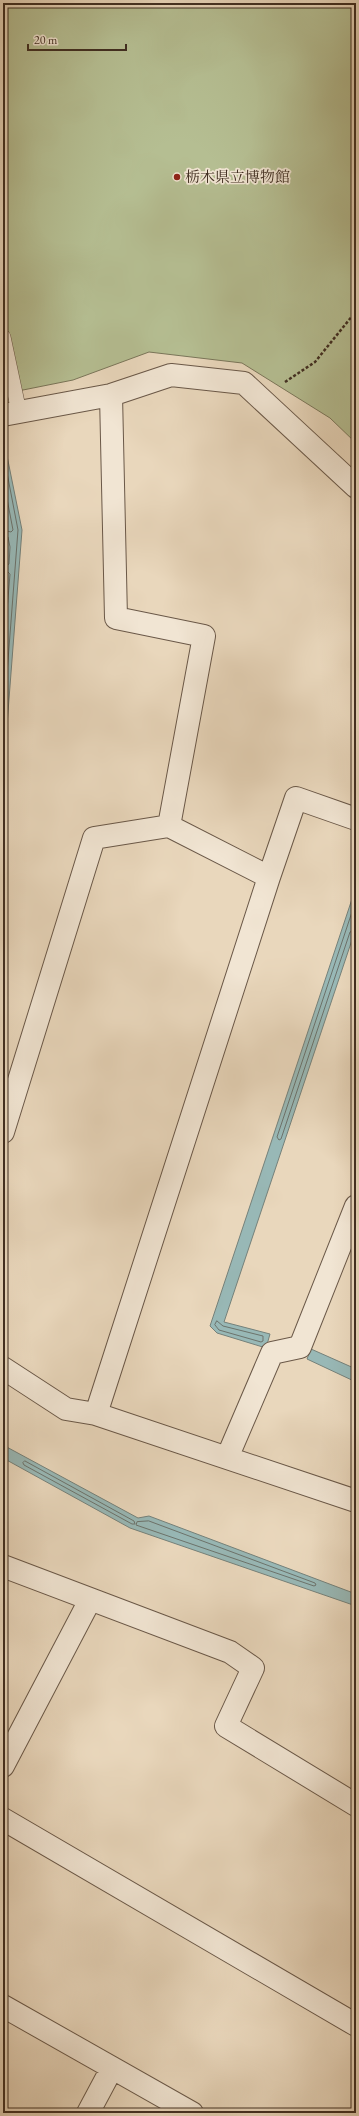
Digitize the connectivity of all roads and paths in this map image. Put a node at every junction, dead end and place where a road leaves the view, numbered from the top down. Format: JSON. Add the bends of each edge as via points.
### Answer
{"nodes":[{"id":1,"x":356,"y":311,"type":"edge"},
{"id":2,"x":353,"y":315,"type":"junction"},
{"id":3,"x":356,"y":334,"type":"edge"},
{"id":4,"x":3,"y":337,"type":"edge"},
{"id":5,"x":111,"y":395,"type":"junction"},
{"id":6,"x":260,"y":398,"type":"junction"},
{"id":7,"x":11,"y":413,"type":"edge"},
{"id":8,"x":356,"y":487,"type":"edge"},
{"id":9,"x":356,"y":819,"type":"edge"},
{"id":10,"x":169,"y":826,"type":"junction"},
{"id":11,"x":269,"y":876,"type":"junction"},
{"id":12,"x":3,"y":1132,"type":"edge"},
{"id":13,"x":356,"y":1206,"type":"edge"},
{"id":14,"x":3,"y":1368,"type":"edge"},
{"id":15,"x":96,"y":1414,"type":"junction"},
{"id":16,"x":227,"y":1458,"type":"junction"},
{"id":17,"x":356,"y":1501,"type":"edge"},
{"id":18,"x":3,"y":1566,"type":"edge"},
{"id":19,"x":90,"y":1600,"type":"junction"},
{"id":20,"x":3,"y":1766,"type":"edge"},
{"id":21,"x":356,"y":1805,"type":"edge"},
{"id":22,"x":3,"y":1819,"type":"edge"},
{"id":23,"x":3,"y":2006,"type":"edge"},
{"id":24,"x":356,"y":2025,"type":"edge"},
{"id":25,"x":112,"y":2068,"type":"junction"},
{"id":26,"x":88,"y":2113,"type":"edge"},
{"id":27,"x":192,"y":2113,"type":"edge"}],
"edges":[{"from":1,"to":2,"type":"path"},
{"from":2,"to":3,"type":"path"},
{"from":2,"to":6,"type":"path","via":[[314,362]]},
{"from":4,"to":7,"type":"lane"},
{"from":5,"to":6,"type":"street","via":[[172,375],[244,383]]},
{"from":5,"to":7,"type":"street"},
{"from":5,"to":10,"type":"street","via":[[116,618],[204,636]]},
{"from":6,"to":8,"type":"street"},
{"from":9,"to":11,"type":"street","via":[[296,798]]},
{"from":10,"to":11,"type":"street"},
{"from":10,"to":12,"type":"street","via":[[94,838]]},
{"from":11,"to":15,"type":"street"},
{"from":13,"to":16,"type":"street","via":[[300,1347],[272,1353]]},
{"from":14,"to":15,"type":"street","via":[[66,1409]]},
{"from":15,"to":16,"type":"street"},
{"from":16,"to":17,"type":"street"},
{"from":18,"to":19,"type":"street"},
{"from":19,"to":20,"type":"street"},
{"from":19,"to":21,"type":"street","via":[[230,1652],[253,1668],[226,1726]]},
{"from":22,"to":24,"type":"street"},
{"from":23,"to":25,"type":"street"},
{"from":25,"to":26,"type":"street"},
{"from":25,"to":27,"type":"street"}]}
